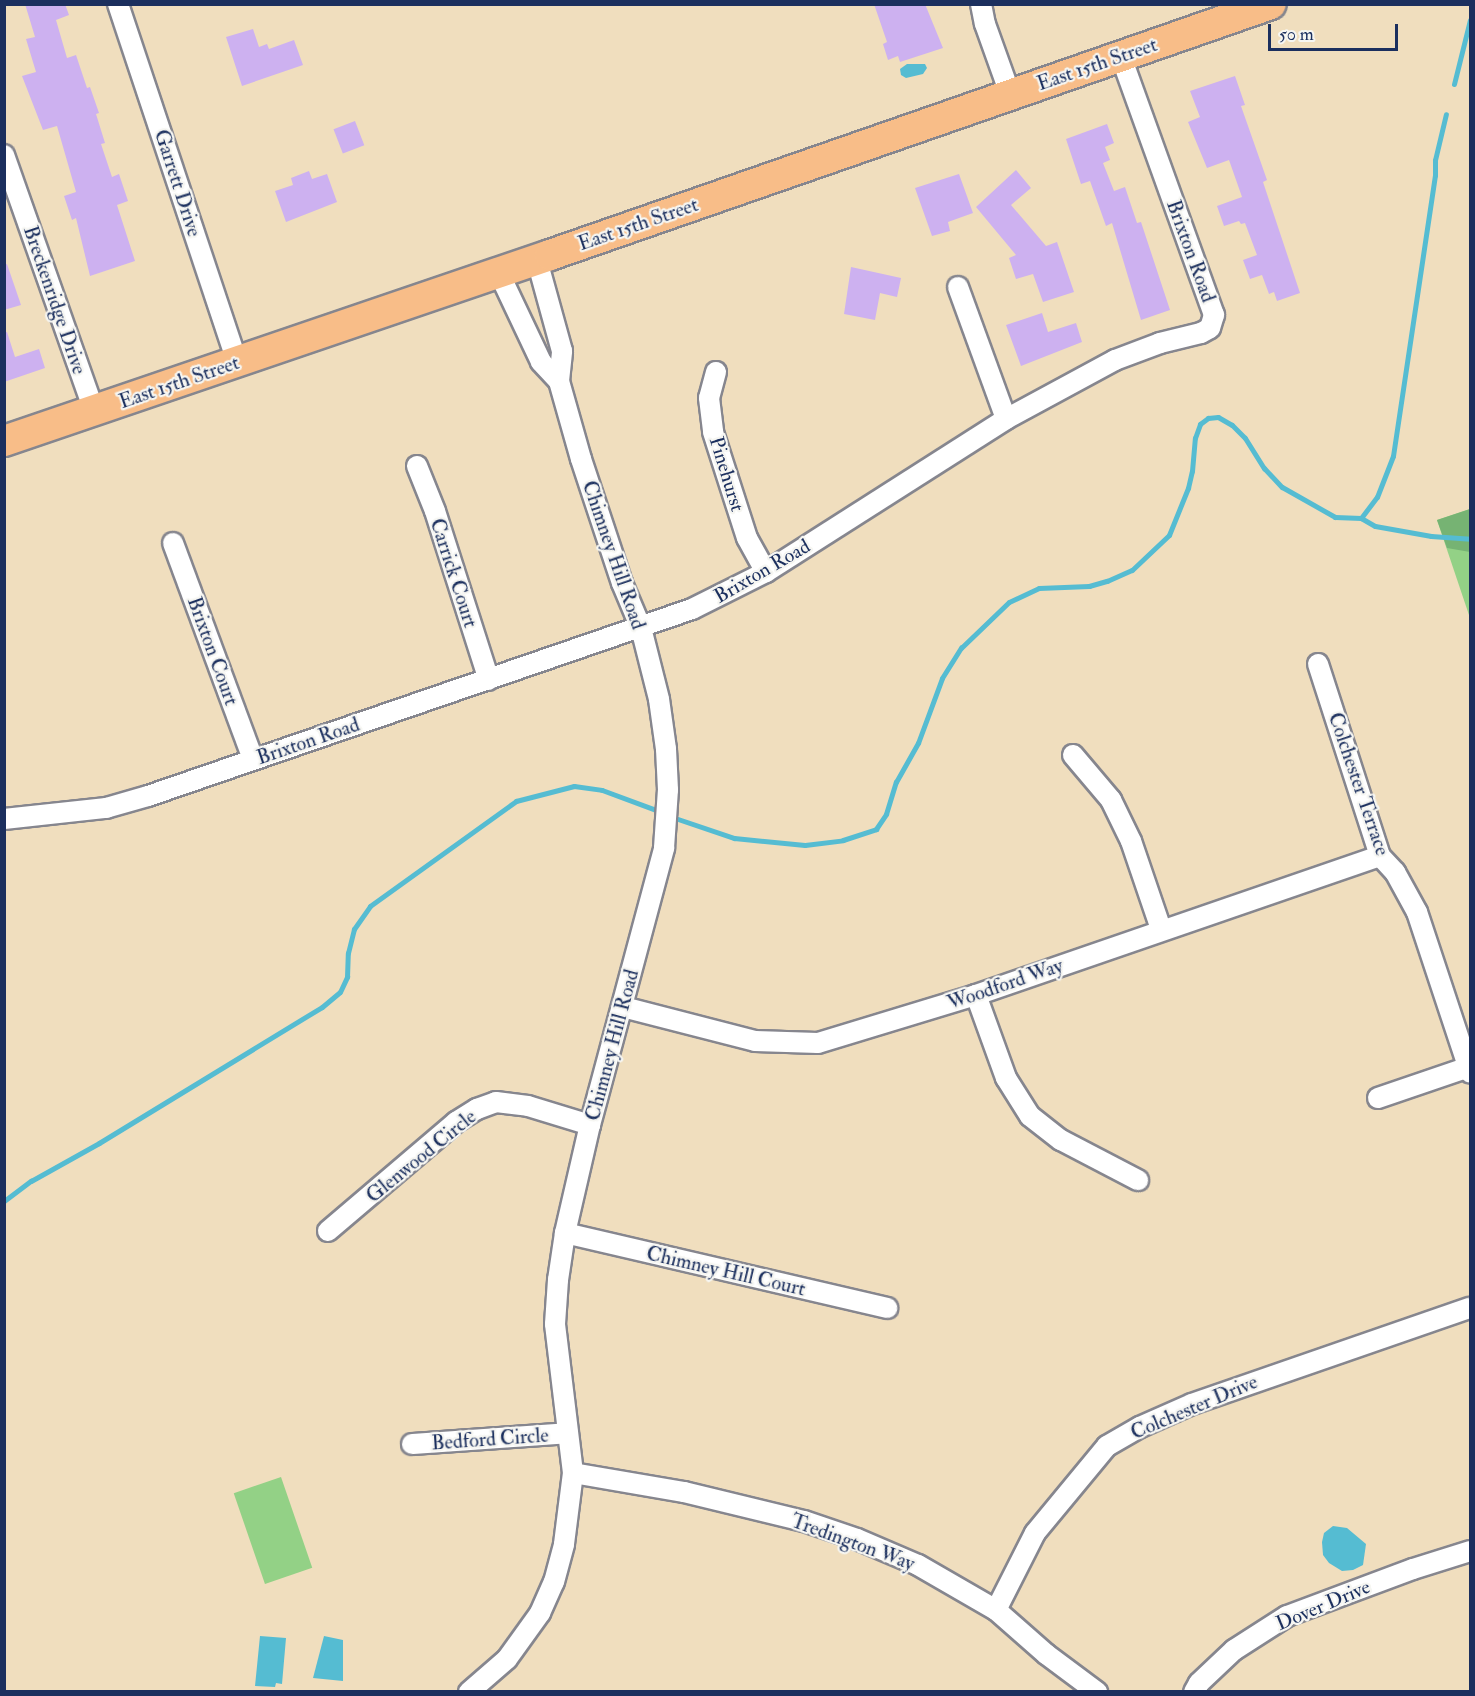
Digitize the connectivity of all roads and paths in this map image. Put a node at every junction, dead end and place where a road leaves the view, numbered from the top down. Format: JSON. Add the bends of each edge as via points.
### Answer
{"nodes":[{"id":1,"x":118,"y":4,"type":"edge"},
{"id":2,"x":981,"y":4,"type":"edge"},
{"id":3,"x":1271,"y":4,"type":"edge"},
{"id":4,"x":1121,"y":56,"type":"junction"},
{"id":5,"x":1010,"y":94,"type":"junction"},
{"id":6,"x":4,"y":154,"type":"edge"},
{"id":7,"x":537,"y":260,"type":"junction"},
{"id":8,"x":499,"y":273,"type":"junction"},
{"id":9,"x":958,"y":287,"type":"dead end"},
{"id":10,"x":237,"y":362,"type":"junction"},
{"id":11,"x":716,"y":372,"type":"dead end"},
{"id":12,"x":559,"y":381,"type":"junction"},
{"id":13,"x":94,"y":411,"type":"junction"},
{"id":14,"x":1006,"y":419,"type":"junction"},
{"id":15,"x":4,"y":441,"type":"edge"},
{"id":16,"x":417,"y":466,"type":"dead end"},
{"id":17,"x":173,"y":543,"type":"dead end"},
{"id":18,"x":766,"y":573,"type":"junction"},
{"id":19,"x":641,"y":628,"type":"junction"},
{"id":20,"x":1318,"y":664,"type":"dead end"},
{"id":21,"x":489,"y":680,"type":"junction"},
{"id":22,"x":1073,"y":755,"type":"dead end"},
{"id":23,"x":253,"y":759,"type":"junction"},
{"id":24,"x":4,"y":819,"type":"edge"},
{"id":25,"x":1380,"y":856,"type":"junction"},
{"id":26,"x":1161,"y":929,"type":"junction"},
{"id":27,"x":976,"y":995,"type":"junction"},
{"id":28,"x":623,"y":1007,"type":"junction"},
{"id":29,"x":1470,"y":1069,"type":"edge"},
{"id":30,"x":1378,"y":1098,"type":"dead end"},
{"id":31,"x":590,"y":1125,"type":"junction"},
{"id":32,"x":1138,"y":1180,"type":"dead end"},
{"id":33,"x":328,"y":1231,"type":"dead end"},
{"id":34,"x":565,"y":1233,"type":"junction"},
{"id":35,"x":887,"y":1308,"type":"dead end"},
{"id":36,"x":1470,"y":1308,"type":"edge"},
{"id":37,"x":568,"y":1433,"type":"junction"},
{"id":38,"x":412,"y":1444,"type":"dead end"},
{"id":39,"x":573,"y":1473,"type":"junction"},
{"id":40,"x":1470,"y":1551,"type":"edge"},
{"id":41,"x":996,"y":1610,"type":"junction"},
{"id":42,"x":469,"y":1692,"type":"edge"},
{"id":43,"x":1097,"y":1692,"type":"edge"},
{"id":44,"x":1194,"y":1692,"type":"edge"}],
"edges":[{"from":1,"to":10,"type":"street","name":"Garrett Drive"},
{"from":2,"to":5,"type":"street"},
{"from":3,"to":4,"type":"main road","name":"East 15th Street"},
{"from":4,"to":5,"type":"main road","name":"East 15th Street"},
{"from":4,"to":14,"type":"street","name":"Brixton Road","via":[[1214,315],[1212,322],[1201,333],[1115,360]]},
{"from":5,"to":7,"type":"main road","name":"East 15th Street"},
{"from":6,"to":13,"type":"street","name":"Breckenridge Drive"},
{"from":7,"to":8,"type":"main road","name":"East 15th Street"},
{"from":7,"to":12,"type":"street","via":[[562,351]]},
{"from":8,"to":10,"type":"main road","name":"East 15th Street"},
{"from":8,"to":12,"type":"street","via":[[541,362]]},
{"from":9,"to":14,"type":"street"},
{"from":10,"to":13,"type":"main road","name":"East 15th Street"},
{"from":11,"to":18,"type":"street","name":"Pinehurst","via":[[710,398],[713,432],[747,538]]},
{"from":12,"to":19,"type":"street","name":"Chimney Hill Road","via":[[622,583]]},
{"from":13,"to":15,"type":"main road","name":"East 15th Street"},
{"from":14,"to":18,"type":"street","name":"Brixton Road"},
{"from":16,"to":21,"type":"street","name":"Carrick Court"},
{"from":17,"to":23,"type":"street","name":"Brixton Court"},
{"from":18,"to":19,"type":"street","name":"Brixton Road","via":[[692,609]]},
{"from":19,"to":21,"type":"street","name":"Brixton Road"},
{"from":19,"to":28,"type":"street","name":"Chimney Hill Road","via":[[658,699],[668,790],[664,848]]},
{"from":20,"to":25,"type":"street","name":"Colchester Terrace"},
{"from":21,"to":23,"type":"street","name":"Brixton Road"},
{"from":22,"to":26,"type":"street","via":[[1111,800],[1131,841]]},
{"from":23,"to":24,"type":"street","name":"Brixton Road","via":[[106,808]]},
{"from":25,"to":26,"type":"street","name":"Woodford Way"},
{"from":25,"to":29,"type":"street","name":"Colchester Terrace","via":[[1395,872],[1417,912]]},
{"from":26,"to":27,"type":"street","name":"Woodford Way"},
{"from":27,"to":28,"type":"street","name":"Woodford Way","via":[[818,1043],[755,1041]]},
{"from":27,"to":32,"type":"street","via":[[1006,1078],[1030,1116],[1060,1140]]},
{"from":28,"to":31,"type":"street","name":"Chimney Hill Road"},
{"from":29,"to":30,"type":"street","name":"Colchester Terrace"},
{"from":31,"to":33,"type":"street","name":"Glenwood Circle","via":[[528,1106],[496,1102],[477,1109],[456,1122]]},
{"from":31,"to":34,"type":"street","name":"Chimney Hill Road"},
{"from":34,"to":35,"type":"street","name":"Chimney Hill Court"},
{"from":34,"to":37,"type":"street","name":"Chimney Hill Road","via":[[555,1324]]},
{"from":36,"to":41,"type":"street","name":"Colchester Drive","via":[[1192,1404],[1107,1446],[1035,1533]]},
{"from":37,"to":38,"type":"street","name":"Bedford Circle"},
{"from":37,"to":39,"type":"street","name":"Chimney Hill Road"},
{"from":39,"to":41,"type":"street","name":"Tredington Way","via":[[684,1491],[804,1521],[918,1565]]},
{"from":39,"to":42,"type":"street","name":"Chimney Hill Road","via":[[564,1544],[554,1582],[540,1612],[507,1659]]},
{"from":40,"to":44,"type":"street","name":"Dover Drive","via":[[1287,1616],[1234,1650]]},
{"from":41,"to":43,"type":"street","name":"Tredington Way"}]}
